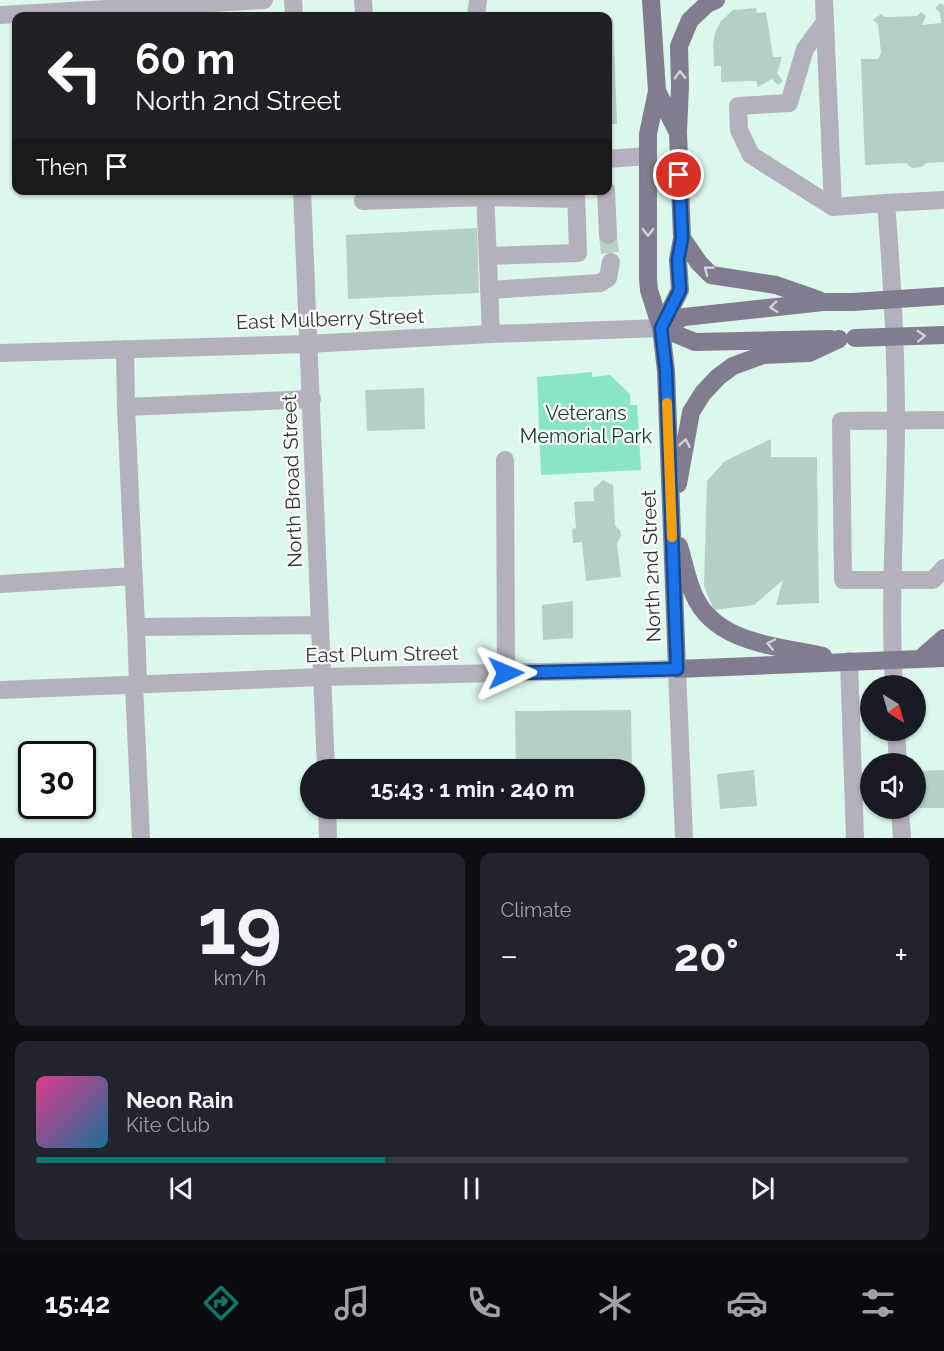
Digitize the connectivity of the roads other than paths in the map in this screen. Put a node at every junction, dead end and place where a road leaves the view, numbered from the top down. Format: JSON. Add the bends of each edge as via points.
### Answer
{"nodes":[{"id":1,"x":264,"y":0,"type":"edge"},
{"id":2,"x":651,"y":0,"type":"edge"},
{"id":3,"x":716,"y":0,"type":"edge"},
{"id":4,"x":824,"y":0,"type":"edge"},
{"id":5,"x":53,"y":12,"type":"edge"},
{"id":6,"x":825,"y":22,"type":"junction"},
{"id":7,"x":657,"y":91,"type":"junction"},
{"id":8,"x":678,"y":133,"type":"junction"},
{"id":9,"x":648,"y":156,"type":"junction"},
{"id":10,"x":612,"y":159,"type":"edge"},
{"id":11,"x":302,"y":195,"type":"edge"},
{"id":12,"x":438,"y":195,"type":"edge"},
{"id":13,"x":485,"y":195,"type":"edge"},
{"id":14,"x":576,"y":195,"type":"edge"},
{"id":15,"x":606,"y":195,"type":"edge"},
{"id":16,"x":390,"y":196,"type":"edge"},
{"id":17,"x":944,"y":200,"type":"edge"},
{"id":18,"x":363,"y":201,"type":"dead end"},
{"id":19,"x":886,"y":203,"type":"junction"},
{"id":20,"x":833,"y":207,"type":"junction"},
{"id":21,"x":608,"y":235,"type":"tunnel mouth"},
{"id":22,"x":682,"y":238,"type":"junction"},
{"id":23,"x":489,"y":256,"type":"junction"},
{"id":24,"x":611,"y":262,"type":"tunnel mouth"},
{"id":25,"x":489,"y":290,"type":"junction"},
{"id":26,"x":944,"y":296,"type":"edge"},
{"id":27,"x":824,"y":302,"type":"junction"},
{"id":28,"x":661,"y":328,"type":"junction"},
{"id":29,"x":490,"y":334,"type":"junction"},
{"id":30,"x":944,"y":334,"type":"edge"},
{"id":31,"x":847,"y":338,"type":"junction"},
{"id":32,"x":308,"y":344,"type":"junction"},
{"id":33,"x":125,"y":349,"type":"junction"},
{"id":34,"x":0,"y":353,"type":"edge"},
{"id":35,"x":312,"y":399,"type":"junction"},
{"id":36,"x":126,"y":407,"type":"junction"},
{"id":37,"x":896,"y":420,"type":"junction"},
{"id":38,"x":944,"y":420,"type":"edge"},
{"id":39,"x":505,"y":460,"type":"dead end"},
{"id":40,"x":672,"y":522,"type":"junction"},
{"id":41,"x":944,"y":568,"type":"edge"},
{"id":42,"x":134,"y":576,"type":"junction"},
{"id":43,"x":893,"y":581,"type":"junction"},
{"id":44,"x":0,"y":584,"type":"edge"},
{"id":45,"x":319,"y":625,"type":"junction"},
{"id":46,"x":136,"y":627,"type":"junction"},
{"id":47,"x":944,"y":638,"type":"edge"},
{"id":48,"x":944,"y":658,"type":"edge"},
{"id":49,"x":892,"y":659,"type":"junction"},
{"id":50,"x":920,"y":659,"type":"junction"},
{"id":51,"x":849,"y":662,"type":"junction"},
{"id":52,"x":677,"y":669,"type":"junction"},
{"id":53,"x":506,"y":673,"type":"junction"},
{"id":54,"x":893,"y":675,"type":"edge"},
{"id":55,"x":322,"y":677,"type":"junction"},
{"id":56,"x":136,"y":684,"type":"junction"},
{"id":57,"x":0,"y":690,"type":"edge"},
{"id":58,"x":326,"y":759,"type":"edge"},
{"id":59,"x":327,"y":819,"type":"edge"},
{"id":60,"x":901,"y":819,"type":"edge"},
{"id":61,"x":141,"y":838,"type":"edge"},
{"id":62,"x":328,"y":838,"type":"edge"},
{"id":63,"x":684,"y":838,"type":"edge"},
{"id":64,"x":855,"y":838,"type":"edge"},
{"id":65,"x":902,"y":838,"type":"edge"}],
"edges":[{"from":1,"to":5,"type":"street"},
{"from":2,"to":7,"type":"main road","name":"North 2nd Street"},
{"from":8,"to":3,"type":"main road","one_way":true,"via":[[679,46],[690,20]]},
{"from":4,"to":6,"type":"street"},
{"from":6,"to":20,"type":"street"},
{"from":6,"to":20,"type":"street","via":[[805,49],[789,102],[738,106],[739,130],[751,155]]},
{"from":7,"to":8,"type":"main road","name":"North 2nd Street"},
{"from":7,"to":9,"type":"main road","name":"North 2nd Street","via":[[648,134]]},
{"from":8,"to":22,"type":"main road","name":"North 2nd Street"},
{"from":9,"to":10,"type":"street"},
{"from":9,"to":28,"type":"main road","name":"North 2nd Street","one_way":true,"via":[[648,279]]},
{"from":11,"to":32,"type":"street","name":"North Broad Street"},
{"from":12,"to":16,"type":"street"},
{"from":13,"to":23,"type":"street"},
{"from":14,"to":23,"type":"street","via":[[578,253]]},
{"from":15,"to":21,"type":"street"},
{"from":16,"to":18,"type":"street"},
{"from":17,"to":19,"type":"street"},
{"from":19,"to":20,"type":"street"},
{"from":19,"to":37,"type":"street"},
{"from":27,"to":22,"type":"main road","one_way":true,"via":[[776,285],[711,275]]},
{"from":22,"to":28,"type":"main road","name":"North 2nd Street","via":[[678,260],[680,290]]},
{"from":23,"to":25,"type":"street"},
{"from":24,"to":25,"type":"street","via":[[608,278],[600,284]]},
{"from":25,"to":29,"type":"street"},
{"from":26,"to":27,"type":"main road","bridge":true},
{"from":27,"to":28,"type":"main road","one_way":true,"via":[[684,317]]},
{"from":28,"to":29,"type":"street","name":"East Mulberry Street"},
{"from":28,"to":31,"type":"main road","via":[[694,342]]},
{"from":28,"to":40,"type":"main road","name":"North 2nd Street"},
{"from":29,"to":32,"type":"street","name":"East Mulberry Street"},
{"from":31,"to":30,"type":"main road","one_way":true,"bridge":true},
{"from":40,"to":31,"type":"main road","one_way":true,"via":[[691,412],[718,377],[733,366],[763,355],[809,353]]},
{"from":32,"to":33,"type":"street","name":"East Mulberry Street"},
{"from":32,"to":35,"type":"street","name":"North Broad Street"},
{"from":33,"to":34,"type":"street","name":"East Mulberry Street"},
{"from":33,"to":36,"type":"street"},
{"from":35,"to":36,"type":"street"},
{"from":35,"to":45,"type":"street","name":"North Broad Street"},
{"from":36,"to":42,"type":"street"},
{"from":37,"to":38,"type":"street"},
{"from":37,"to":43,"type":"street"},
{"from":37,"to":43,"type":"street","via":[[841,421],[843,580]]},
{"from":39,"to":53,"type":"street"},
{"from":51,"to":40,"type":"main road","one_way":true,"via":[[726,631],[700,607],[694,595]]},
{"from":40,"to":52,"type":"main road","name":"North 2nd Street"},
{"from":41,"to":43,"type":"street","via":[[933,580]]},
{"from":42,"to":44,"type":"street"},
{"from":42,"to":46,"type":"street"},
{"from":43,"to":49,"type":"street"},
{"from":45,"to":46,"type":"street"},
{"from":45,"to":55,"type":"street","name":"North Broad Street"},
{"from":46,"to":56,"type":"street"},
{"from":47,"to":50,"type":"main road"},
{"from":48,"to":50,"type":"main road","name":"East Plum Street"},
{"from":49,"to":50,"type":"main road","name":"East Plum Street"},
{"from":49,"to":51,"type":"main road","name":"East Plum Street"},
{"from":49,"to":54,"type":"street"},
{"from":51,"to":52,"type":"main road","name":"East Plum Street"},
{"from":51,"to":64,"type":"street"},
{"from":52,"to":53,"type":"street","name":"East Plum Street"},
{"from":52,"to":63,"type":"street","name":"North 2nd Street"},
{"from":53,"to":55,"type":"street","name":"East Plum Street"},
{"from":55,"to":56,"type":"street","name":"East Plum Street"},
{"from":55,"to":58,"type":"street","name":"North Broad Street"},
{"from":56,"to":57,"type":"street","name":"East Plum Street"},
{"from":56,"to":61,"type":"street"},
{"from":59,"to":62,"type":"street"},
{"from":60,"to":65,"type":"street"}]}
